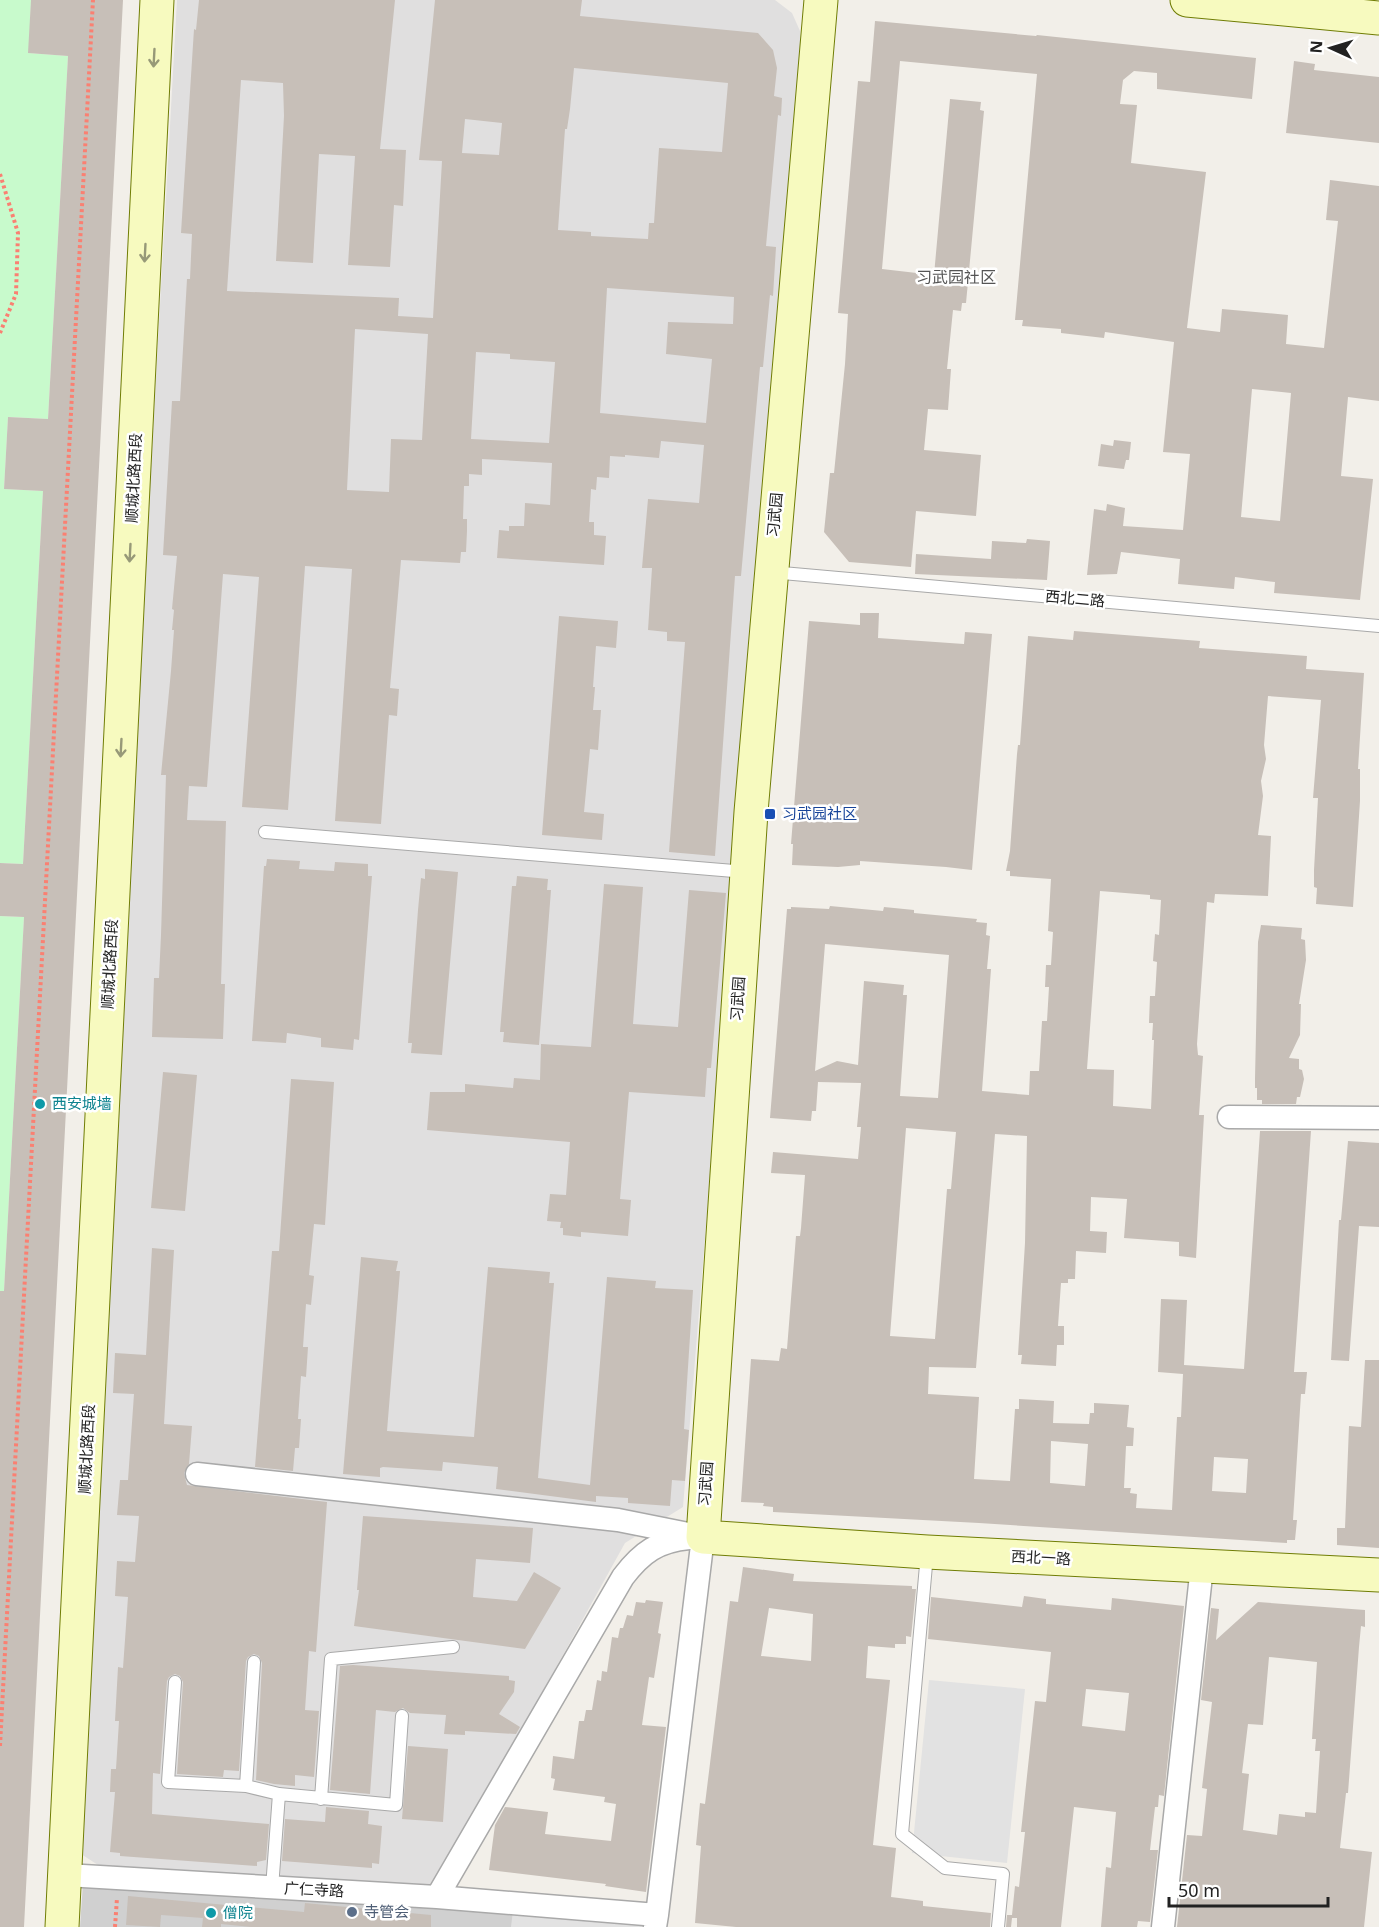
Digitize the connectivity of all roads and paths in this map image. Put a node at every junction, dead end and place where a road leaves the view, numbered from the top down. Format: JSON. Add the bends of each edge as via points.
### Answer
{"nodes":[{"id":1,"x":93,"y":0,"type":"edge"},
{"id":2,"x":157,"y":0,"type":"edge"},
{"id":3,"x":821,"y":0,"type":"edge"},
{"id":4,"x":1187,"y":0,"type":"edge"},
{"id":5,"x":1379,"y":18,"type":"edge"},
{"id":6,"x":0,"y":174,"type":"edge"},
{"id":7,"x":0,"y":333,"type":"edge"},
{"id":8,"x":770,"y":572,"type":"junction"},
{"id":9,"x":1379,"y":626,"type":"edge"},
{"id":10,"x":265,"y":832,"type":"dead end"},
{"id":11,"x":747,"y":872,"type":"junction"},
{"id":12,"x":1228,"y":1117,"type":"dead end"},
{"id":13,"x":1379,"y":1118,"type":"edge"},
{"id":14,"x":197,"y":1474,"type":"dead end"},
{"id":15,"x":703,"y":1537,"type":"junction"},
{"id":16,"x":927,"y":1552,"type":"junction"},
{"id":17,"x":1202,"y":1566,"type":"junction"},
{"id":18,"x":1379,"y":1575,"type":"edge"},
{"id":19,"x":453,"y":1647,"type":"dead end"},
{"id":20,"x":254,"y":1662,"type":"dead end"},
{"id":21,"x":176,"y":1682,"type":"dead end"},
{"id":22,"x":402,"y":1716,"type":"dead end"},
{"id":23,"x":0,"y":1746,"type":"edge"},
{"id":24,"x":246,"y":1786,"type":"junction"},
{"id":25,"x":279,"y":1794,"type":"junction"},
{"id":26,"x":321,"y":1799,"type":"junction"},
{"id":27,"x":66,"y":1875,"type":"junction"},
{"id":28,"x":119,"y":1877,"type":"junction"},
{"id":29,"x":272,"y":1888,"type":"junction"},
{"id":30,"x":437,"y":1897,"type":"junction"},
{"id":31,"x":656,"y":1921,"type":"edge"},
{"id":32,"x":62,"y":1927,"type":"edge"},
{"id":33,"x":116,"y":1927,"type":"edge"},
{"id":34,"x":998,"y":1927,"type":"edge"},
{"id":35,"x":1163,"y":1927,"type":"edge"}],
"edges":[{"from":1,"to":23,"type":"path"},
{"from":2,"to":27,"type":"street","name":"顺城北路西段","one_way":true},
{"from":3,"to":8,"type":"street","name":"习武园"},
{"from":4,"to":5,"type":"street"},
{"from":6,"to":7,"type":"path","via":[[18,233],[16,294]]},
{"from":8,"to":9,"type":"lane","name":"西北二路"},
{"from":8,"to":11,"type":"street","name":"习武园"},
{"from":10,"to":11,"type":"lane"},
{"from":11,"to":15,"type":"street","name":"习武园"},
{"from":12,"to":13,"type":"street"},
{"from":14,"to":15,"type":"street","via":[[618,1520]]},
{"from":15,"to":16,"type":"street","name":"西北一路"},
{"from":15,"to":30,"type":"street","via":[[674,1539],[644,1553],[623,1577]]},
{"from":15,"to":31,"type":"street"},
{"from":16,"to":17,"type":"street","name":"西北一路"},
{"from":16,"to":34,"type":"lane","via":[[902,1834],[945,1868],[1003,1874]]},
{"from":17,"to":18,"type":"street","name":"西北一路"},
{"from":17,"to":35,"type":"street"},
{"from":19,"to":26,"type":"lane","via":[[331,1659]]},
{"from":20,"to":24,"type":"lane"},
{"from":21,"to":24,"type":"lane","via":[[168,1782]]},
{"from":22,"to":26,"type":"lane","via":[[396,1805]]},
{"from":24,"to":25,"type":"lane"},
{"from":25,"to":26,"type":"lane"},
{"from":25,"to":29,"type":"lane"},
{"from":27,"to":28,"type":"street","name":"广仁寺路"},
{"from":27,"to":32,"type":"street","name":"顺城北路西段"},
{"from":28,"to":29,"type":"street","name":"广仁寺路"},
{"from":28,"to":33,"type":"path"},
{"from":29,"to":30,"type":"street","name":"广仁寺路"},
{"from":30,"to":31,"type":"street","name":"广仁寺路"}]}
